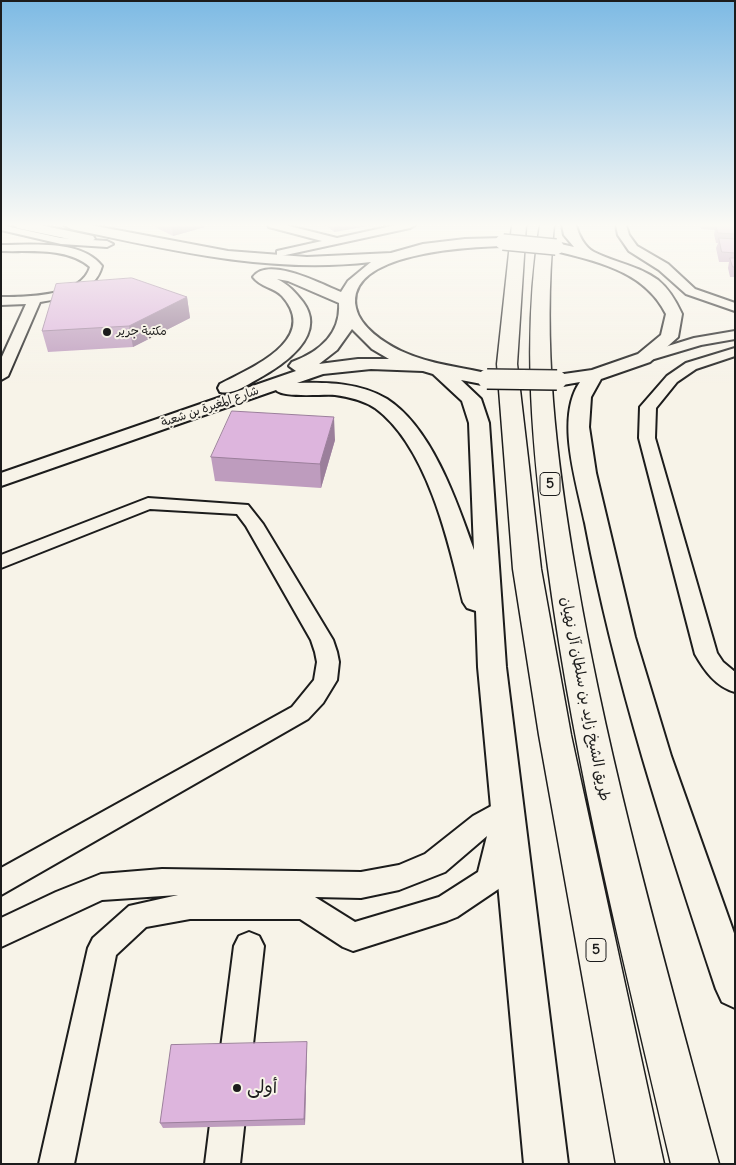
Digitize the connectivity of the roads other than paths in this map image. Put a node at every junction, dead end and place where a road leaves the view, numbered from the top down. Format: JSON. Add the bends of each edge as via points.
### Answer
{"nodes":[{"id":1,"x":90,"y":279,"type":"edge"},
{"id":2,"x":265,"y":279,"type":"edge"},
{"id":3,"x":295,"y":279,"type":"edge"},
{"id":4,"x":359,"y":279,"type":"edge"},
{"id":5,"x":505,"y":279,"type":"edge"},
{"id":6,"x":545,"y":279,"type":"edge"},
{"id":7,"x":644,"y":279,"type":"edge"},
{"id":8,"x":647,"y":279,"type":"edge"},
{"id":9,"x":677,"y":279,"type":"edge"},
{"id":10,"x":34,"y":300,"type":"junction"},
{"id":11,"x":1,"y":301,"type":"edge"},
{"id":12,"x":347,"y":307,"type":"junction"},
{"id":13,"x":735,"y":307,"type":"edge"},
{"id":14,"x":735,"y":317,"type":"edge"},
{"id":15,"x":735,"y":335,"type":"edge"},
{"id":16,"x":735,"y":352,"type":"edge"},
{"id":17,"x":644,"y":358,"type":"junction"},
{"id":18,"x":432,"y":368,"type":"junction"},
{"id":19,"x":595,"y":375,"type":"junction"},
{"id":20,"x":1,"y":376,"type":"edge"},
{"id":21,"x":222,"y":391,"type":"junction"},
{"id":22,"x":243,"y":396,"type":"junction"},
{"id":23,"x":1,"y":465,"type":"edge"},
{"id":24,"x":1,"y":480,"type":"edge"},
{"id":25,"x":1,"y":562,"type":"edge"},
{"id":26,"x":492,"y":667,"type":"junction"},
{"id":27,"x":735,"y":684,"type":"edge"},
{"id":28,"x":506,"y":809,"type":"junction"},
{"id":29,"x":1,"y":882,"type":"edge"},
{"id":30,"x":1,"y":933,"type":"edge"},
{"id":31,"x":249,"y":946,"type":"dead end"},
{"id":32,"x":735,"y":989,"type":"edge"},
{"id":33,"x":626,"y":1102,"type":"junction"},
{"id":34,"x":56,"y":1164,"type":"edge"},
{"id":35,"x":222,"y":1164,"type":"edge"},
{"id":36,"x":546,"y":1164,"type":"edge"},
{"id":37,"x":636,"y":1164,"type":"edge"},
{"id":38,"x":640,"y":1164,"type":"edge"},
{"id":39,"x":695,"y":1164,"type":"edge"}],
"edges":[{"from":1,"to":10,"type":"street","via":[[82,286]]},
{"from":2,"to":21,"type":"main road","via":[[287,292],[302,312],[302,332],[290,350]]},
{"from":3,"to":12,"type":"main road"},
{"from":4,"to":12,"type":"main road","name":"شارع المغيرة بن شعبة","via":[[353,285]]},
{"from":5,"to":33,"type":"highway","number":"5","via":[[507,364],[528,569],[550,706]]},
{"from":6,"to":39,"type":"highway","name":"طريق الشيخ زايد بن سلطان آل نهيان","number":"5","via":[[539,317],[540,399],[568,623],[607,813]]},
{"from":7,"to":17,"type":"main road","via":[[662,292],[674,314],[669,337]]},
{"from":8,"to":14,"type":"street","via":[[697,306]]},
{"from":9,"to":13,"type":"street","via":[[707,300]]},
{"from":10,"to":11,"type":"street"},
{"from":10,"to":20,"type":"street"},
{"from":12,"to":18,"type":"main road","via":[[360,332],[386,350]]},
{"from":12,"to":21,"type":"main road","name":"شارع المغيرة بن شعبة","via":[[346,327],[337,341],[321,355],[304,364]]},
{"from":15,"to":17,"type":"street","via":[[691,343]]},
{"from":16,"to":27,"type":"street","via":[[714,356],[672,379],[648,407],[647,438],[706,654],[716,668]]},
{"from":17,"to":19,"type":"main road"},
{"from":18,"to":19,"type":"main road","bridge":true,"via":[[487,379],[557,380]]},
{"from":18,"to":22,"type":"main road","name":"شارع المغيرة بن شعبة","via":[[347,363],[319,369]]},
{"from":18,"to":26,"type":"main road","via":[[471,399],[479,423]]},
{"from":19,"to":32,"type":"main road","via":[[582,395],[579,438],[603,560],[627,659],[667,793]]},
{"from":21,"to":23,"type":"main road","name":"شارع المغيرة بن شعبة","via":[[95,430]]},
{"from":22,"to":24,"type":"main road","name":"شارع المغيرة بن شعبة"},
{"from":22,"to":26,"type":"main road","via":[[276,389],[304,388],[356,394],[381,404],[410,431],[425,454],[454,527],[470,575]]},
{"from":25,"to":29,"type":"street","via":[[148,503],[242,509],[322,640],[328,661],[327,681],[320,694],[300,713]]},
{"from":26,"to":28,"type":"main road"},
{"from":28,"to":30,"type":"street","via":[[482,824],[436,863],[399,877],[361,885],[162,882],[101,887]]},
{"from":28,"to":34,"type":"street","via":[[490,879],[447,908],[354,937],[304,906],[190,906],[139,916],[103,948]]},
{"from":28,"to":36,"type":"main road"},
{"from":31,"to":35,"type":"street"},
{"from":33,"to":37,"type":"highway"},
{"from":33,"to":38,"type":"highway","number":"5"}]}
